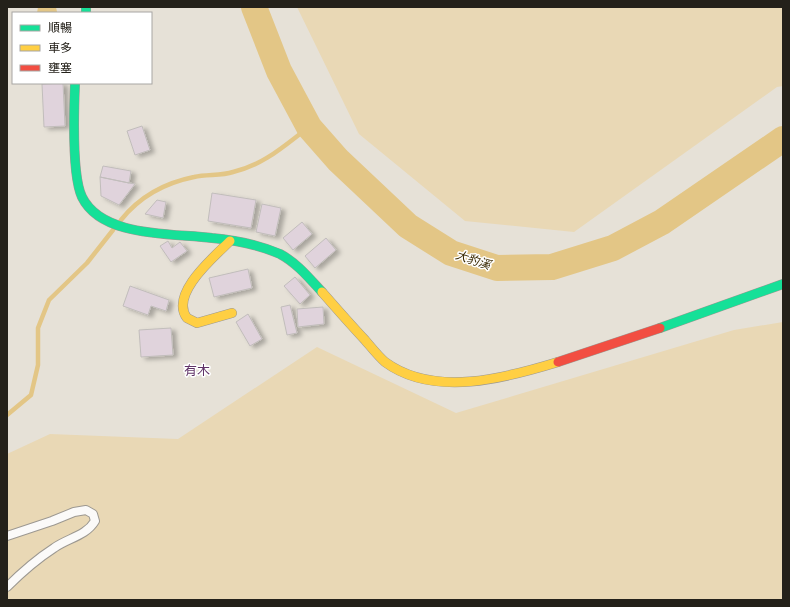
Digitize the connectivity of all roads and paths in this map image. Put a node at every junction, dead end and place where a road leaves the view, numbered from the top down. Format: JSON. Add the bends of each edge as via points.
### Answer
{"nodes":[{"id":1,"x":75,"y":84,"type":"edge"},
{"id":2,"x":230,"y":241,"type":"junction"},
{"id":3,"x":783,"y":284,"type":"edge"},
{"id":4,"x":232,"y":313,"type":"dead end"},
{"id":5,"x":7,"y":536,"type":"edge"},
{"id":6,"x":7,"y":587,"type":"edge"}],
"edges":[{"from":1,"to":2,"type":"street","via":[[78,185],[81,198],[89,209],[109,222],[143,231]]},
{"from":2,"to":3,"type":"street","via":[[270,250],[294,262],[384,361],[402,373],[422,379],[446,381],[515,374],[560,362],[712,311],[766,288]]},
{"from":2,"to":4,"type":"street","via":[[187,290],[182,311],[192,322]]},
{"from":5,"to":6,"type":"lane","via":[[74,512],[86,510],[93,514],[95,521],[83,534],[56,547],[24,569]]}]}
